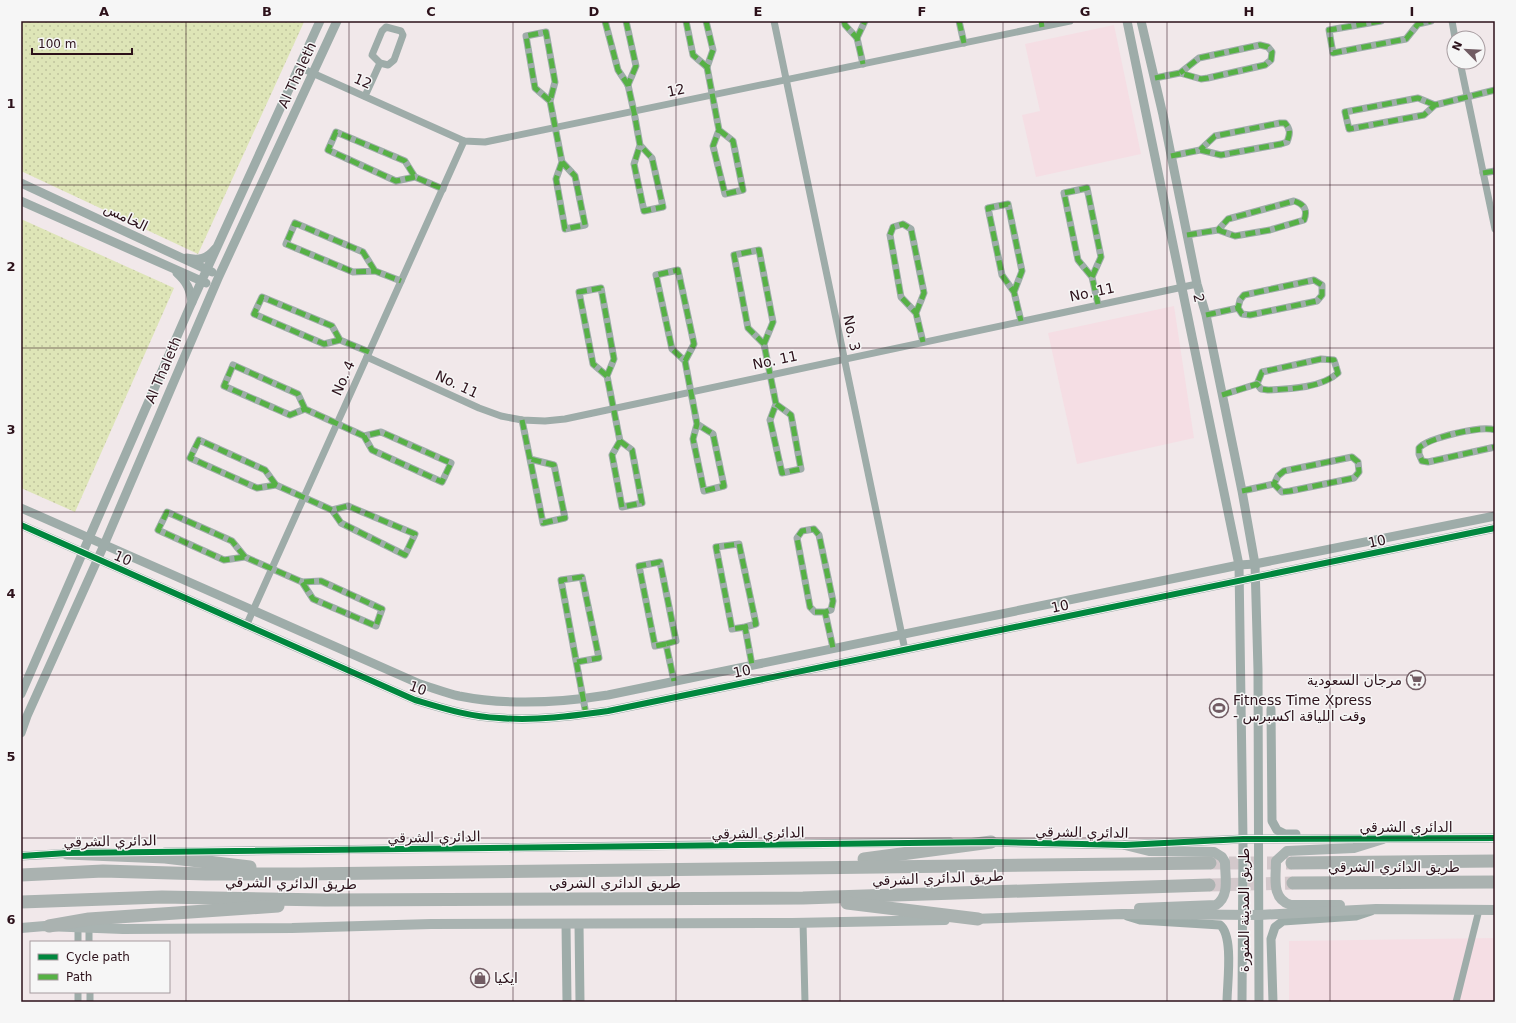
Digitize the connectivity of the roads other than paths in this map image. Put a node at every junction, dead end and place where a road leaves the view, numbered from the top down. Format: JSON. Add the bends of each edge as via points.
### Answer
{"nodes":[{"id":1,"x":320,"y":21,"type":"edge"},
{"id":2,"x":336,"y":21,"type":"edge"},
{"id":3,"x":605,"y":21,"type":"edge"},
{"id":4,"x":626,"y":21,"type":"edge"},
{"id":5,"x":686,"y":21,"type":"edge"},
{"id":6,"x":706,"y":21,"type":"edge"},
{"id":7,"x":774,"y":21,"type":"edge"},
{"id":8,"x":844,"y":21,"type":"edge"},
{"id":9,"x":865,"y":21,"type":"edge"},
{"id":10,"x":959,"y":21,"type":"edge"},
{"id":11,"x":1070,"y":21,"type":"edge"},
{"id":12,"x":1127,"y":21,"type":"edge"},
{"id":13,"x":1141,"y":21,"type":"edge"},
{"id":14,"x":1381,"y":21,"type":"edge"},
{"id":15,"x":1431,"y":21,"type":"edge"},
{"id":16,"x":1415,"y":23,"type":"edge"},
{"id":17,"x":1041,"y":24,"type":"edge"},
{"id":18,"x":857,"y":38,"type":"junction"},
{"id":19,"x":964,"y":43,"type":"junction"},
{"id":20,"x":380,"y":63,"type":"junction"},
{"id":21,"x":863,"y":64,"type":"junction"},
{"id":22,"x":707,"y":66,"type":"junction"},
{"id":23,"x":299,"y":67,"type":"junction"},
{"id":24,"x":1462,"y":70,"type":"edge"},
{"id":25,"x":313,"y":73,"type":"junction"},
{"id":26,"x":1180,"y":73,"type":"junction"},
{"id":27,"x":1155,"y":78,"type":"junction"},
{"id":28,"x":786,"y":80,"type":"junction"},
{"id":29,"x":628,"y":85,"type":"junction"},
{"id":30,"x":1495,"y":90,"type":"edge"},
{"id":31,"x":365,"y":96,"type":"junction"},
{"id":32,"x":712,"y":96,"type":"junction"},
{"id":33,"x":1467,"y":97,"type":"junction"},
{"id":34,"x":550,"y":101,"type":"junction"},
{"id":35,"x":1435,"y":104,"type":"junction"},
{"id":36,"x":634,"y":112,"type":"junction"},
{"id":37,"x":556,"y":128,"type":"junction"},
{"id":38,"x":719,"y":130,"type":"junction"},
{"id":39,"x":464,"y":141,"type":"junction"},
{"id":40,"x":640,"y":145,"type":"junction"},
{"id":41,"x":1200,"y":150,"type":"junction"},
{"id":42,"x":1171,"y":156,"type":"junction"},
{"id":43,"x":562,"y":162,"type":"junction"},
{"id":44,"x":1495,"y":171,"type":"edge"},
{"id":45,"x":1483,"y":173,"type":"junction"},
{"id":46,"x":415,"y":177,"type":"junction"},
{"id":47,"x":21,"y":183,"type":"edge"},
{"id":48,"x":443,"y":189,"type":"junction"},
{"id":49,"x":21,"y":201,"type":"edge"},
{"id":50,"x":1495,"y":229,"type":"edge"},
{"id":51,"x":1218,"y":230,"type":"junction"},
{"id":52,"x":1187,"y":235,"type":"junction"},
{"id":53,"x":219,"y":245,"type":"junction"},
{"id":54,"x":174,"y":256,"type":"junction"},
{"id":55,"x":170,"y":267,"type":"junction"},
{"id":56,"x":207,"y":270,"type":"junction"},
{"id":57,"x":375,"y":271,"type":"junction"},
{"id":58,"x":219,"y":276,"type":"junction"},
{"id":59,"x":1092,"y":277,"type":"junction"},
{"id":60,"x":401,"y":281,"type":"junction"},
{"id":61,"x":202,"y":282,"type":"junction"},
{"id":62,"x":1197,"y":284,"type":"junction"},
{"id":63,"x":1182,"y":286,"type":"junction"},
{"id":64,"x":214,"y":287,"type":"junction"},
{"id":65,"x":1014,"y":292,"type":"junction"},
{"id":66,"x":192,"y":302,"type":"junction"},
{"id":67,"x":1098,"y":304,"type":"junction"},
{"id":68,"x":1238,"y":308,"type":"junction"},
{"id":69,"x":916,"y":313,"type":"junction"},
{"id":70,"x":1206,"y":315,"type":"junction"},
{"id":71,"x":1021,"y":321,"type":"junction"},
{"id":72,"x":340,"y":340,"type":"junction"},
{"id":73,"x":923,"y":342,"type":"junction"},
{"id":74,"x":764,"y":344,"type":"junction"},
{"id":75,"x":368,"y":354,"type":"junction"},
{"id":76,"x":844,"y":358,"type":"junction"},
{"id":77,"x":685,"y":361,"type":"junction"},
{"id":78,"x":770,"y":374,"type":"junction"},
{"id":79,"x":607,"y":376,"type":"junction"},
{"id":80,"x":1257,"y":384,"type":"junction"},
{"id":81,"x":691,"y":392,"type":"junction"},
{"id":82,"x":1222,"y":395,"type":"junction"},
{"id":83,"x":776,"y":404,"type":"junction"},
{"id":84,"x":613,"y":408,"type":"junction"},
{"id":85,"x":305,"y":409,"type":"junction"},
{"id":86,"x":522,"y":420,"type":"junction"},
{"id":87,"x":337,"y":423,"type":"junction"},
{"id":88,"x":697,"y":424,"type":"junction"},
{"id":89,"x":1495,"y":430,"type":"edge"},
{"id":90,"x":364,"y":436,"type":"junction"},
{"id":91,"x":620,"y":441,"type":"junction"},
{"id":92,"x":1495,"y":447,"type":"edge"},
{"id":93,"x":530,"y":459,"type":"junction"},
{"id":94,"x":1274,"y":484,"type":"junction"},
{"id":95,"x":276,"y":485,"type":"junction"},
{"id":96,"x":1242,"y":492,"type":"junction"},
{"id":97,"x":304,"y":498,"type":"junction"},
{"id":98,"x":21,"y":508,"type":"edge"},
{"id":99,"x":332,"y":510,"type":"junction"},
{"id":100,"x":1495,"y":516,"type":"edge"},
{"id":101,"x":21,"y":525,"type":"edge"},
{"id":102,"x":1494,"y":529,"type":"edge"},
{"id":103,"x":89,"y":538,"type":"junction"},
{"id":104,"x":104,"y":545,"type":"junction"},
{"id":105,"x":83,"y":553,"type":"junction"},
{"id":106,"x":245,"y":558,"type":"junction"},
{"id":107,"x":97,"y":560,"type":"junction"},
{"id":108,"x":1255,"y":564,"type":"junction"},
{"id":109,"x":1239,"y":565,"type":"junction"},
{"id":110,"x":272,"y":569,"type":"junction"},
{"id":111,"x":1256,"y":578,"type":"junction"},
{"id":112,"x":1239,"y":581,"type":"junction"},
{"id":113,"x":302,"y":582,"type":"junction"},
{"id":114,"x":253,"y":611,"type":"junction"},
{"id":115,"x":825,"y":612,"type":"junction"},
{"id":116,"x":246,"y":626,"type":"junction"},
{"id":117,"x":745,"y":627,"type":"junction"},
{"id":118,"x":902,"y":634,"type":"junction"},
{"id":119,"x":666,"y":644,"type":"junction"},
{"id":120,"x":833,"y":648,"type":"junction"},
{"id":121,"x":905,"y":650,"type":"junction"},
{"id":122,"x":577,"y":662,"type":"junction"},
{"id":123,"x":752,"y":665,"type":"junction"},
{"id":124,"x":674,"y":681,"type":"junction"},
{"id":125,"x":21,"y":694,"type":"edge"},
{"id":126,"x":584,"y":699,"type":"junction"},
{"id":127,"x":1271,"y":709,"type":"dead end"},
{"id":128,"x":586,"y":714,"type":"junction"},
{"id":129,"x":21,"y":733,"type":"edge"},
{"id":130,"x":1495,"y":838,"type":"edge"},
{"id":131,"x":1243,"y":839,"type":"junction"},
{"id":132,"x":1258,"y":839,"type":"junction"},
{"id":133,"x":1383,"y":839,"type":"junction"},
{"id":134,"x":991,"y":842,"type":"junction"},
{"id":135,"x":1125,"y":845,"type":"junction"},
{"id":136,"x":66,"y":853,"type":"junction"},
{"id":137,"x":21,"y":856,"type":"edge"},
{"id":138,"x":1495,"y":861,"type":"edge"},
{"id":139,"x":1292,"y":862,"type":"tunnel mouth"},
{"id":140,"x":1210,"y":863,"type":"tunnel mouth"},
{"id":141,"x":811,"y":867,"type":"junction"},
{"id":142,"x":301,"y":874,"type":"junction"},
{"id":143,"x":21,"y":876,"type":"edge"},
{"id":144,"x":1495,"y":882,"type":"edge"},
{"id":145,"x":1293,"y":883,"type":"tunnel mouth"},
{"id":146,"x":1209,"y":885,"type":"tunnel mouth"},
{"id":147,"x":803,"y":898,"type":"junction"},
{"id":148,"x":325,"y":900,"type":"junction"},
{"id":149,"x":21,"y":902,"type":"edge"},
{"id":150,"x":1376,"y":909,"type":"junction"},
{"id":151,"x":1478,"y":910,"type":"junction"},
{"id":152,"x":1495,"y":910,"type":"edge"},
{"id":153,"x":1122,"y":914,"type":"junction"},
{"id":154,"x":1259,"y":915,"type":"junction"},
{"id":155,"x":1241,"y":916,"type":"junction"},
{"id":156,"x":978,"y":919,"type":"junction"},
{"id":157,"x":803,"y":922,"type":"junction"},
{"id":158,"x":84,"y":924,"type":"junction"},
{"id":159,"x":566,"y":924,"type":"junction"},
{"id":160,"x":579,"y":924,"type":"junction"},
{"id":161,"x":49,"y":926,"type":"joint"},
{"id":162,"x":21,"y":928,"type":"edge"},
{"id":163,"x":78,"y":941,"type":"edge"},
{"id":164,"x":89,"y":941,"type":"edge"},
{"id":165,"x":1242,"y":974,"type":"junction"},
{"id":166,"x":1259,"y":1000,"type":"edge"},
{"id":167,"x":566,"y":1002,"type":"edge"},
{"id":168,"x":580,"y":1002,"type":"edge"},
{"id":169,"x":805,"y":1002,"type":"edge"},
{"id":170,"x":1227,"y":1002,"type":"edge"},
{"id":171,"x":1235,"y":1002,"type":"edge"},
{"id":172,"x":1242,"y":1002,"type":"edge"},
{"id":173,"x":1273,"y":1002,"type":"edge"},
{"id":174,"x":1456,"y":1002,"type":"edge"}],
"edges":[{"from":1,"to":23,"type":"street","name":"Al Thaleth"},
{"from":2,"to":25,"type":"street","name":"Al Thaleth"},
{"from":3,"to":29,"type":"street","via":[[618,70]]},
{"from":4,"to":29,"type":"street","via":[[636,66]]},
{"from":5,"to":22,"type":"street","via":[[693,55]]},
{"from":6,"to":22,"type":"street","via":[[713,50]]},
{"from":7,"to":28,"type":"street","name":"No. 3"},
{"from":8,"to":18,"type":"street","via":[[845,26]]},
{"from":9,"to":18,"type":"street"},
{"from":10,"to":19,"type":"street"},
{"from":11,"to":17,"type":"street","name":"12"},
{"from":12,"to":63,"type":"street","name":"2"},
{"from":13,"to":27,"type":"street","name":"2"},
{"from":14,"to":16,"type":"street","via":[[1329,30],[1333,52],[1406,39]]},
{"from":15,"to":16,"type":"street"},
{"from":17,"to":19,"type":"street","name":"12"},
{"from":18,"to":21,"type":"street"},
{"from":19,"to":21,"type":"street","name":"12"},
{"from":20,"to":20,"type":"street","via":[[374,59],[372,53],[383,29],[388,26],[402,32],[402,40],[394,60],[388,65]]},
{"from":20,"to":31,"type":"street"},
{"from":21,"to":28,"type":"street","name":"12"},
{"from":22,"to":32,"type":"street"},
{"from":23,"to":25,"type":"street","name":"12"},
{"from":23,"to":53,"type":"street","name":"Al Thaleth"},
{"from":24,"to":33,"type":"street"},
{"from":25,"to":31,"type":"street","name":"12"},
{"from":25,"to":58,"type":"street","name":"Al Thaleth"},
{"from":26,"to":26,"type":"street","via":[[1201,79],[1265,65],[1271,60],[1272,52],[1268,47],[1260,45],[1199,58]]},
{"from":26,"to":27,"type":"street"},
{"from":27,"to":42,"type":"street","name":"2"},
{"from":28,"to":32,"type":"street","name":"12"},
{"from":28,"to":76,"type":"street","name":"No. 3"},
{"from":29,"to":36,"type":"street"},
{"from":30,"to":33,"type":"street"},
{"from":31,"to":39,"type":"street","name":"12"},
{"from":32,"to":36,"type":"street","name":"12"},
{"from":32,"to":38,"type":"street"},
{"from":33,"to":35,"type":"street"},
{"from":33,"to":45,"type":"street"},
{"from":34,"to":34,"type":"street","via":[[535,88],[526,36],[546,32],[555,82]]},
{"from":34,"to":37,"type":"street"},
{"from":35,"to":35,"type":"street","via":[[1418,98],[1345,112],[1349,129],[1424,115]]},
{"from":36,"to":37,"type":"street","name":"12"},
{"from":36,"to":40,"type":"street"},
{"from":37,"to":39,"type":"street","name":"12","via":[[486,142]]},
{"from":37,"to":43,"type":"street"},
{"from":38,"to":38,"type":"street","via":[[733,141],[743,190],[725,194],[713,146]]},
{"from":39,"to":48,"type":"street","name":"No. 4"},
{"from":40,"to":40,"type":"street","via":[[652,158],[663,207],[644,211],[634,164]]},
{"from":41,"to":41,"type":"street","via":[[1221,155],[1281,144],[1287,142],[1289,128],[1285,123],[1280,123],[1215,136]]},
{"from":41,"to":42,"type":"street"},
{"from":42,"to":52,"type":"street","name":"2"},
{"from":43,"to":43,"type":"street","via":[[575,176],[585,225],[565,229],[556,179]]},
{"from":44,"to":45,"type":"street"},
{"from":45,"to":50,"type":"street"},
{"from":46,"to":46,"type":"street","via":[[396,181],[328,150],[336,132],[405,161]]},
{"from":46,"to":48,"type":"street"},
{"from":47,"to":54,"type":"street","name":"الخامس"},
{"from":48,"to":60,"type":"street","name":"No. 4"},
{"from":49,"to":55,"type":"street","name":"الخامس"},
{"from":51,"to":51,"type":"street","via":[[1228,219],[1294,201],[1301,203],[1305,209],[1304,220],[1297,224],[1235,236]]},
{"from":51,"to":52,"type":"street"},
{"from":52,"to":62,"type":"street","name":"2"},
{"from":53,"to":54,"type":"street","via":[[204,258],[195,260]]},
{"from":53,"to":56,"type":"street","name":"Al Thaleth"},
{"from":54,"to":56,"type":"street","name":"الخامس"},
{"from":55,"to":61,"type":"street","name":"الخامس"},
{"from":55,"to":66,"type":"street","via":[[186,282],[191,291]]},
{"from":56,"to":58,"type":"street","name":"الخامس"},
{"from":56,"to":61,"type":"street","name":"Al Thaleth"},
{"from":57,"to":57,"type":"street","via":[[363,252],[295,223],[286,244],[353,272]]},
{"from":57,"to":60,"type":"street"},
{"from":58,"to":64,"type":"street","name":"Al Thaleth"},
{"from":59,"to":59,"type":"street","via":[[1078,260],[1064,193],[1087,188],[1101,257]]},
{"from":59,"to":67,"type":"street"},
{"from":60,"to":75,"type":"street","name":"No. 4"},
{"from":61,"to":64,"type":"street","name":"الخامس"},
{"from":61,"to":66,"type":"street","name":"Al Thaleth"},
{"from":62,"to":63,"type":"street","name":"No. 11"},
{"from":62,"to":70,"type":"street","name":"2"},
{"from":63,"to":67,"type":"street","name":"No. 11"},
{"from":63,"to":109,"type":"street","name":"2"},
{"from":64,"to":104,"type":"street","name":"Al Thaleth"},
{"from":65,"to":65,"type":"street","via":[[1002,275],[988,208],[1008,204],[1022,271]]},
{"from":65,"to":71,"type":"street"},
{"from":66,"to":103,"type":"street","name":"Al Thaleth"},
{"from":67,"to":71,"type":"street","name":"No. 11"},
{"from":68,"to":68,"type":"street","via":[[1244,295],[1314,280],[1322,285],[1322,295],[1317,300],[1250,315],[1242,314]]},
{"from":68,"to":70,"type":"street"},
{"from":69,"to":69,"type":"street","via":[[902,297],[890,235],[893,227],[904,224],[911,229],[924,293]]},
{"from":69,"to":73,"type":"street"},
{"from":70,"to":82,"type":"street","name":"2"},
{"from":71,"to":73,"type":"street","name":"No. 11"},
{"from":72,"to":72,"type":"street","via":[[324,344],[254,314],[262,297],[332,326]]},
{"from":72,"to":75,"type":"street","name":"No. 11"},
{"from":73,"to":76,"type":"street","name":"No. 11"},
{"from":74,"to":74,"type":"street","via":[[748,328],[734,255],[759,250],[773,322]]},
{"from":74,"to":78,"type":"street"},
{"from":75,"to":86,"type":"street","name":"No. 11","via":[[479,408]]},
{"from":75,"to":87,"type":"street","name":"No. 4"},
{"from":76,"to":78,"type":"street","name":"No. 11"},
{"from":76,"to":118,"type":"street","name":"No. 3"},
{"from":77,"to":77,"type":"street","via":[[672,348],[656,275],[678,270],[694,344]]},
{"from":77,"to":81,"type":"street"},
{"from":78,"to":81,"type":"street","name":"No. 11"},
{"from":78,"to":83,"type":"street"},
{"from":79,"to":79,"type":"street","via":[[593,364],[579,292],[601,288],[614,359]]},
{"from":79,"to":84,"type":"street"},
{"from":80,"to":80,"type":"street","via":[[1262,372],[1321,359],[1334,360],[1338,373],[1330,380],[1286,389],[1261,389]]},
{"from":80,"to":82,"type":"street"},
{"from":81,"to":84,"type":"street","name":"No. 11"},
{"from":81,"to":88,"type":"street"},
{"from":82,"to":96,"type":"street","name":"2"},
{"from":83,"to":83,"type":"street","via":[[790,415],[801,469],[782,473],[770,420]]},
{"from":84,"to":86,"type":"street","name":"No. 11","via":[[558,420]]},
{"from":84,"to":91,"type":"street"},
{"from":85,"to":85,"type":"street","via":[[290,415],[224,386],[233,365],[298,394]]},
{"from":85,"to":87,"type":"street"},
{"from":86,"to":93,"type":"street"},
{"from":87,"to":90,"type":"street"},
{"from":87,"to":97,"type":"street","name":"No. 4"},
{"from":88,"to":88,"type":"street","via":[[713,434],[724,486],[704,491],[693,439]]},
{"from":89,"to":92,"type":"street","via":[[1482,429],[1422,444],[1418,454],[1422,460],[1428,462]]},
{"from":90,"to":90,"type":"street","via":[[372,450],[442,482],[451,464],[381,432]]},
{"from":91,"to":91,"type":"street","via":[[632,450],[642,503],[622,507],[612,455]]},
{"from":93,"to":93,"type":"street","via":[[543,523],[565,518],[554,465]]},
{"from":94,"to":94,"type":"street","via":[[1284,471],[1352,457],[1358,462],[1359,472],[1354,478],[1282,492]]},
{"from":94,"to":96,"type":"street"},
{"from":95,"to":95,"type":"street","via":[[257,488],[190,458],[199,440],[265,470]]},
{"from":95,"to":97,"type":"street"},
{"from":96,"to":108,"type":"street","name":"2"},
{"from":97,"to":99,"type":"street"},
{"from":97,"to":110,"type":"street","name":"No. 4"},
{"from":98,"to":103,"type":"street","name":"10"},
{"from":99,"to":99,"type":"street","via":[[341,523],[406,555],[414,534],[348,506]]},
{"from":100,"to":108,"type":"street","name":"10"},
{"from":101,"to":105,"type":"street","name":"10"},
{"from":102,"to":111,"type":"street","name":"10"},
{"from":103,"to":104,"type":"street","name":"10"},
{"from":103,"to":105,"type":"street","name":"Al Thaleth"},
{"from":104,"to":107,"type":"street","name":"Al Thaleth"},
{"from":104,"to":114,"type":"street","name":"10"},
{"from":105,"to":107,"type":"street","name":"10"},
{"from":105,"to":125,"type":"street","name":"Al Thaleth"},
{"from":106,"to":106,"type":"street","via":[[224,560],[158,530],[167,512],[232,541]]},
{"from":106,"to":110,"type":"street"},
{"from":107,"to":116,"type":"street","name":"10"},
{"from":107,"to":129,"type":"street","name":"Al Thaleth"},
{"from":108,"to":109,"type":"street","name":"10"},
{"from":108,"to":111,"type":"street","name":"2"},
{"from":109,"to":112,"type":"street","name":"2"},
{"from":109,"to":118,"type":"street","name":"10"},
{"from":110,"to":113,"type":"street"},
{"from":110,"to":114,"type":"street","name":"No. 4"},
{"from":111,"to":112,"type":"street","name":"10"},
{"from":111,"to":132,"type":"street","name":"طريق المدينة المنورة"},
{"from":112,"to":121,"type":"street","name":"10"},
{"from":112,"to":131,"type":"street","name":"طريق المدينة المنورة"},
{"from":113,"to":113,"type":"street","via":[[313,599],[376,626],[382,609],[321,581]]},
{"from":114,"to":116,"type":"street","name":"No. 4"},
{"from":114,"to":126,"type":"street","name":"10","via":[[420,684],[457,696],[531,703]]},
{"from":115,"to":115,"type":"street","via":[[815,612],[810,606],[797,538],[802,531],[814,529],[819,535],[833,601],[831,610]]},
{"from":115,"to":120,"type":"street"},
{"from":116,"to":128,"type":"street","name":"10","via":[[415,700],[454,711],[498,718],[530,719]]},
{"from":117,"to":117,"type":"street","via":[[732,629],[716,548],[739,544],[756,624]]},
{"from":117,"to":123,"type":"street"},
{"from":118,"to":120,"type":"street","name":"10"},
{"from":118,"to":121,"type":"street","name":"No. 3"},
{"from":119,"to":119,"type":"street","via":[[655,646],[639,566],[660,562],[676,641]]},
{"from":119,"to":124,"type":"street"},
{"from":120,"to":123,"type":"street","name":"10"},
{"from":121,"to":128,"type":"street","name":"10"},
{"from":122,"to":122,"type":"street","via":[[599,658],[582,577],[561,580]]},
{"from":122,"to":126,"type":"street"},
{"from":123,"to":124,"type":"street","name":"10"},
{"from":124,"to":126,"type":"street","name":"10"},
{"from":126,"to":128,"type":"street"},
{"from":127,"to":133,"type":"street","via":[[1272,821],[1277,830],[1285,834],[1357,834]]},
{"from":130,"to":133,"type":"street","name":"الدائري الشرقي"},
{"from":131,"to":132,"type":"street","name":"الدائري الشرقي"},
{"from":131,"to":135,"type":"street","name":"الدائري الشرقي"},
{"from":131,"to":155,"type":"street","name":"طريق المدينة المنورة"},
{"from":132,"to":133,"type":"street","name":"الدائري الشرقي"},
{"from":132,"to":154,"type":"street","name":"طريق المدينة المنورة"},
{"from":133,"to":150,"type":"main road","via":[[1354,848],[1287,851],[1276,861],[1276,890],[1279,899],[1284,903],[1291,906],[1354,904]]},
{"from":134,"to":135,"type":"street","name":"الدائري الشرقي"},
{"from":134,"to":136,"type":"street","name":"الدائري الشرقي"},
{"from":134,"to":141,"type":"highway"},
{"from":135,"to":153,"type":"main road","via":[[1149,851],[1214,852],[1225,862],[1226,895],[1223,901],[1216,905],[1141,908]]},
{"from":136,"to":137,"type":"street","name":"الدائري الشرقي"},
{"from":136,"to":142,"type":"highway","via":[[165,857]]},
{"from":138,"to":139,"type":"highway","name":"طريق الدائري الشرقي"},
{"from":140,"to":141,"type":"highway","name":"طريق الدائري الشرقي"},
{"from":141,"to":142,"type":"highway","name":"طريق الدائري الشرقي"},
{"from":142,"to":143,"type":"highway","name":"طريق الدائري الشرقي","via":[[103,871]]},
{"from":144,"to":145,"type":"highway","name":"طريق الدائري الشرقي"},
{"from":146,"to":147,"type":"highway","name":"طريق الدائري الشرقي"},
{"from":147,"to":148,"type":"highway","name":"طريق الدائري الشرقي"},
{"from":147,"to":156,"type":"highway"},
{"from":148,"to":149,"type":"highway","name":"طريق الدائري الشرقي","via":[[162,897]]},
{"from":148,"to":158,"type":"highway"},
{"from":150,"to":151,"type":"main road"},
{"from":150,"to":154,"type":"main road"},
{"from":150,"to":173,"type":"street","via":[[1356,916],[1283,921],[1275,926],[1272,939]]},
{"from":151,"to":152,"type":"main road"},
{"from":151,"to":174,"type":"street"},
{"from":153,"to":155,"type":"main road"},
{"from":153,"to":156,"type":"main road"},
{"from":153,"to":170,"type":"street","via":[[1140,920],[1220,925],[1224,928],[1228,940]]},
{"from":154,"to":155,"type":"main road"},
{"from":154,"to":166,"type":"street","name":"طريق المدينة المنورة"},
{"from":155,"to":165,"type":"street","name":"طريق المدينة المنورة"},
{"from":156,"to":157,"type":"main road"},
{"from":157,"to":160,"type":"main road"},
{"from":157,"to":169,"type":"street"},
{"from":158,"to":159,"type":"main road","via":[[292,928]]},
{"from":158,"to":161,"type":"highway"},
{"from":158,"to":163,"type":"street"},
{"from":158,"to":164,"type":"street"},
{"from":159,"to":160,"type":"main road"},
{"from":159,"to":167,"type":"street"},
{"from":160,"to":168,"type":"street"},
{"from":161,"to":162,"type":"main road"},
{"from":165,"to":171,"type":"street"},
{"from":165,"to":172,"type":"street","name":"طريق المدينة المنورة"}]}
